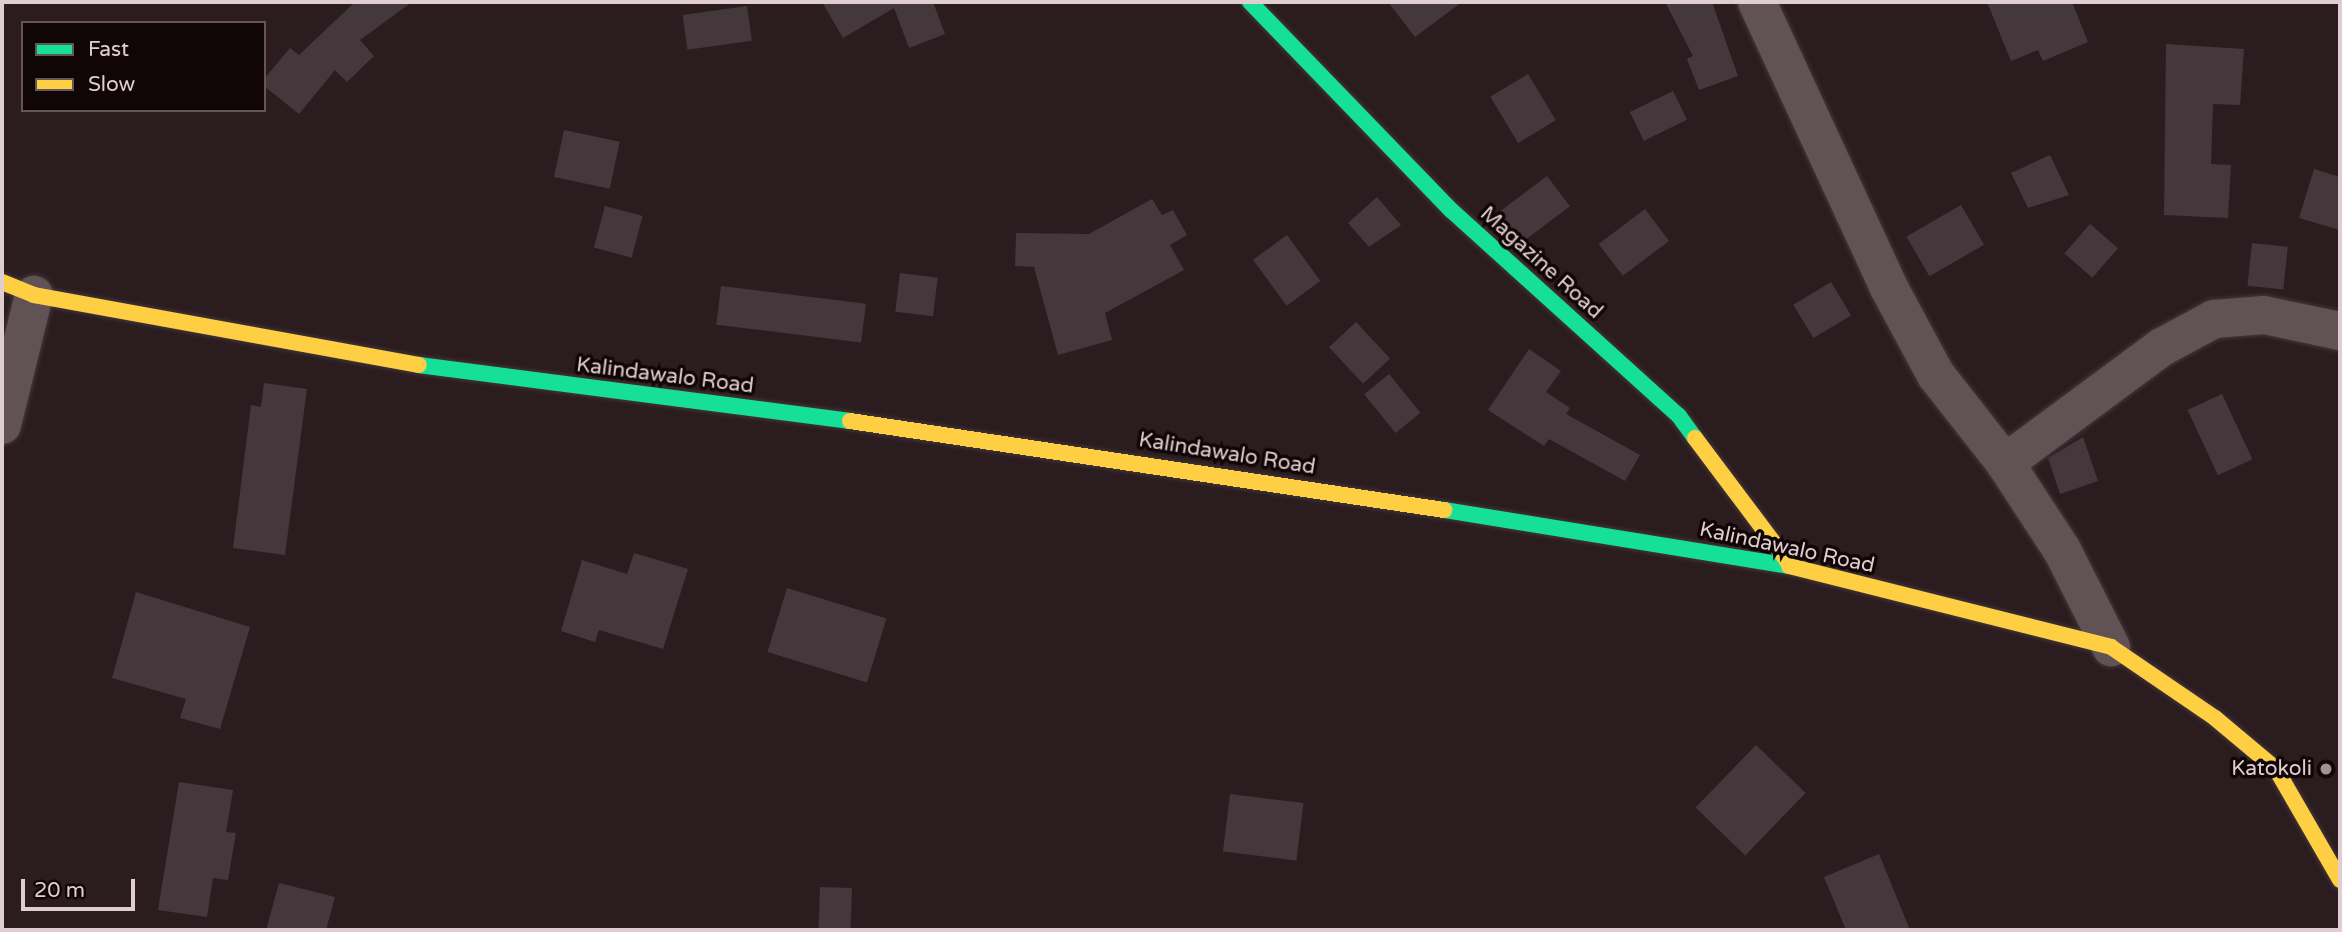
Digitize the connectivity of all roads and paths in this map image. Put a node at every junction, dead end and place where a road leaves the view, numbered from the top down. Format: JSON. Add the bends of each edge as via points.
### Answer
{"nodes":[{"id":1,"x":1250,"y":2,"type":"edge"},
{"id":2,"x":1757,"y":2,"type":"edge"},
{"id":3,"x":18,"y":288,"type":"edge"},
{"id":4,"x":2340,"y":331,"type":"edge"},
{"id":5,"x":2,"y":425,"type":"edge"},
{"id":6,"x":2005,"y":463,"type":"junction"},
{"id":7,"x":1791,"y":566,"type":"junction"},
{"id":8,"x":2111,"y":647,"type":"junction"},
{"id":9,"x":2340,"y":880,"type":"edge"}],
"edges":[{"from":1,"to":7,"type":"street","name":"Magazine Road","via":[[1451,210],[1679,416]]},
{"from":2,"to":6,"type":"street","via":[[1930,364]]},
{"from":3,"to":5,"type":"street"},
{"from":3,"to":7,"type":"street","name":"Kalindawalo Road","via":[[341,355],[1062,449]]},
{"from":4,"to":6,"type":"street","via":[[2264,315],[2214,319],[2162,346]]},
{"from":6,"to":8,"type":"street","via":[[2062,550]]},
{"from":7,"to":8,"type":"street","name":"Kalindawalo Road"},
{"from":8,"to":9,"type":"street","name":"Kalindawalo Road","via":[[2215,718],[2276,769]]}]}
